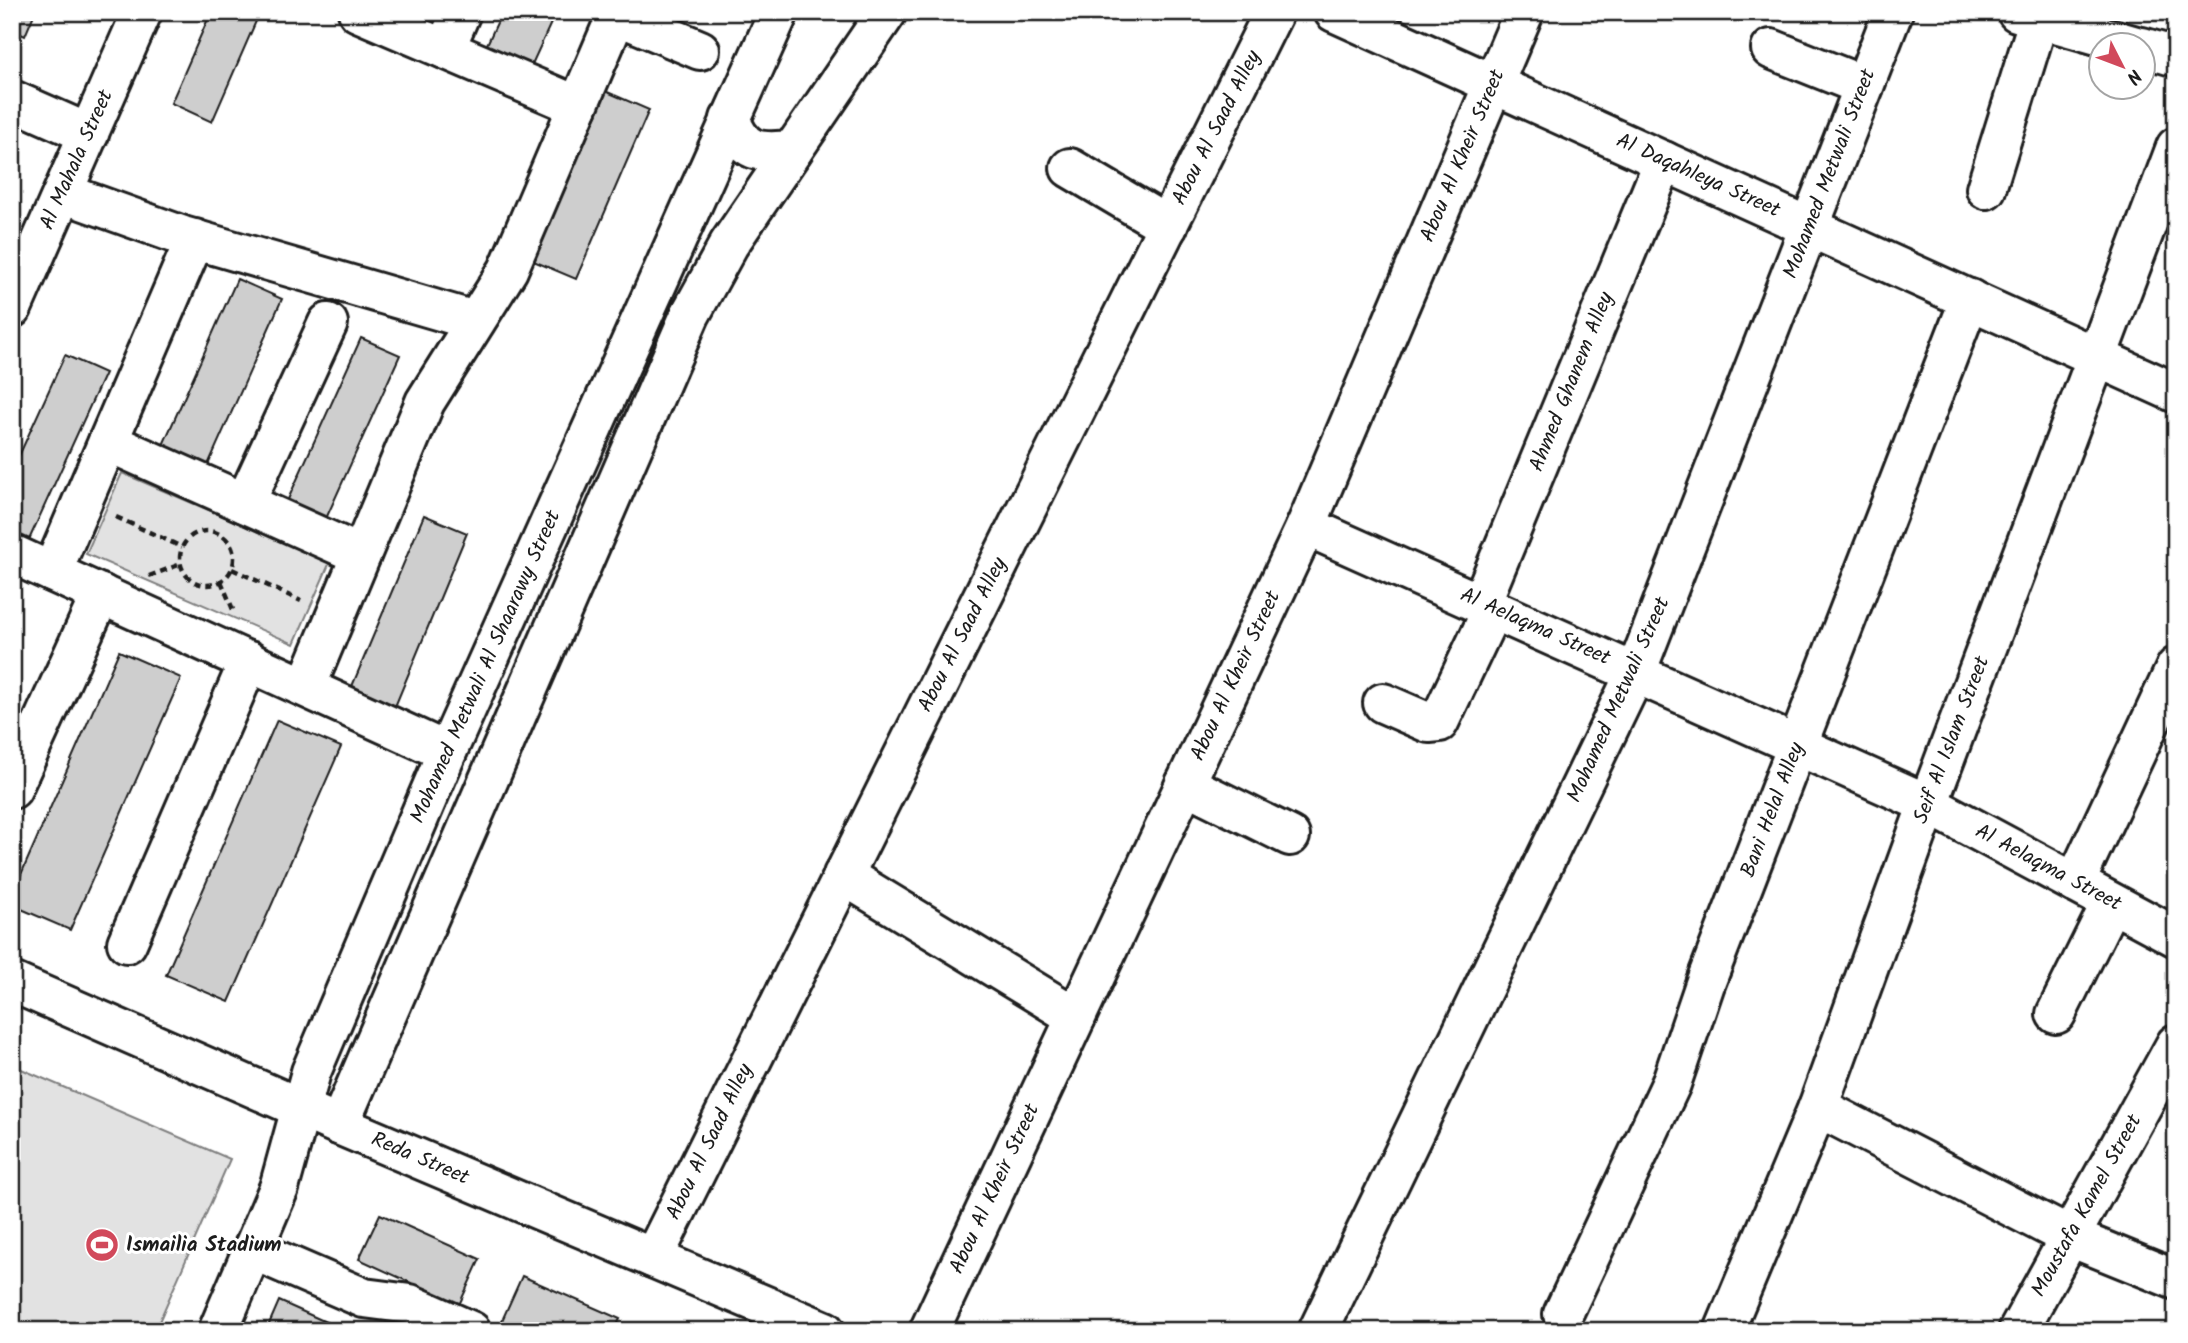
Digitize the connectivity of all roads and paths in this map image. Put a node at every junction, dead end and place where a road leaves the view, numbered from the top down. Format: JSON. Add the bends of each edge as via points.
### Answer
{"nodes":[{"id":1,"x":142,"y":12,"type":"edge"},
{"id":2,"x":358,"y":12,"type":"edge"},
{"id":3,"x":461,"y":12,"type":"edge"},
{"id":4,"x":779,"y":12,"type":"edge"},
{"id":5,"x":887,"y":12,"type":"edge"},
{"id":6,"x":1274,"y":12,"type":"edge"},
{"id":7,"x":1334,"y":12,"type":"edge"},
{"id":8,"x":1524,"y":12,"type":"edge"},
{"id":9,"x":1893,"y":12,"type":"edge"},
{"id":10,"x":617,"y":13,"type":"edge"},
{"id":11,"x":2033,"y":14,"type":"edge"},
{"id":12,"x":2091,"y":32,"type":"edge"},
{"id":13,"x":446,"y":49,"type":"junction"},
{"id":14,"x":1771,"y":49,"type":"dead end"},
{"id":15,"x":700,"y":50,"type":"dead end"},
{"id":16,"x":2156,"y":51,"type":"edge"},
{"id":17,"x":2176,"y":57,"type":"edge"},
{"id":18,"x":1493,"y":84,"type":"junction"},
{"id":19,"x":1864,"y":86,"type":"junction"},
{"id":20,"x":12,"y":100,"type":"edge"},
{"id":21,"x":578,"y":106,"type":"junction"},
{"id":22,"x":730,"y":119,"type":"junction"},
{"id":23,"x":89,"y":134,"type":"junction"},
{"id":24,"x":2176,"y":147,"type":"edge"},
{"id":25,"x":793,"y":150,"type":"junction"},
{"id":26,"x":1664,"y":161,"type":"junction"},
{"id":27,"x":1070,"y":168,"type":"dead end"},
{"id":28,"x":1986,"y":189,"type":"dead end"},
{"id":29,"x":63,"y":193,"type":"junction"},
{"id":30,"x":1168,"y":226,"type":"junction"},
{"id":31,"x":1809,"y":227,"type":"junction"},
{"id":32,"x":195,"y":239,"type":"junction"},
{"id":33,"x":1970,"y":299,"type":"junction"},
{"id":34,"x":12,"y":308,"type":"edge"},
{"id":35,"x":475,"y":321,"type":"junction"},
{"id":36,"x":328,"y":323,"type":"dead end"},
{"id":37,"x":2096,"y":357,"type":"junction"},
{"id":38,"x":2176,"y":393,"type":"edge"},
{"id":39,"x":108,"y":442,"type":"junction"},
{"id":40,"x":82,"y":502,"type":"junction"},
{"id":41,"x":245,"y":503,"type":"junction"},
{"id":42,"x":1306,"y":526,"type":"junction"},
{"id":43,"x":183,"y":547,"type":"junction"},
{"id":44,"x":12,"y":554,"type":"edge"},
{"id":45,"x":361,"y":555,"type":"junction"},
{"id":46,"x":232,"y":569,"type":"junction"},
{"id":47,"x":52,"y":572,"type":"junction"},
{"id":48,"x":101,"y":594,"type":"junction"},
{"id":49,"x":1487,"y":606,"type":"junction"},
{"id":50,"x":335,"y":617,"type":"junction"},
{"id":51,"x":249,"y":662,"type":"junction"},
{"id":52,"x":2176,"y":667,"type":"edge"},
{"id":53,"x":1636,"y":672,"type":"junction"},
{"id":54,"x":306,"y":687,"type":"junction"},
{"id":55,"x":1383,"y":703,"type":"dead end"},
{"id":56,"x":1798,"y":745,"type":"junction"},
{"id":57,"x":447,"y":752,"type":"junction"},
{"id":58,"x":1185,"y":784,"type":"junction"},
{"id":59,"x":12,"y":789,"type":"edge"},
{"id":60,"x":1928,"y":804,"type":"junction"},
{"id":61,"x":1290,"y":835,"type":"dead end"},
{"id":62,"x":843,"y":875,"type":"junction"},
{"id":63,"x":2075,"y":883,"type":"junction"},
{"id":64,"x":2112,"y":903,"type":"junction"},
{"id":65,"x":2176,"y":937,"type":"edge"},
{"id":66,"x":127,"y":943,"type":"dead end"},
{"id":67,"x":12,"y":982,"type":"edge"},
{"id":68,"x":2056,"y":1014,"type":"dead end"},
{"id":69,"x":1076,"y":1017,"type":"junction"},
{"id":70,"x":2176,"y":1044,"type":"edge"},
{"id":71,"x":299,"y":1107,"type":"junction"},
{"id":72,"x":1818,"y":1107,"type":"junction"},
{"id":73,"x":339,"y":1125,"type":"junction"},
{"id":74,"x":2070,"y":1237,"type":"junction"},
{"id":75,"x":253,"y":1251,"type":"junction"},
{"id":76,"x":653,"y":1258,"type":"junction"},
{"id":77,"x":2176,"y":1280,"type":"edge"},
{"id":78,"x":1563,"y":1314,"type":"dead end"},
{"id":79,"x":433,"y":1323,"type":"edge"},
{"id":80,"x":824,"y":1330,"type":"edge"},
{"id":81,"x":218,"y":1331,"type":"edge"},
{"id":82,"x":471,"y":1331,"type":"edge"},
{"id":83,"x":929,"y":1331,"type":"edge"},
{"id":84,"x":1318,"y":1331,"type":"edge"},
{"id":85,"x":1724,"y":1331,"type":"edge"},
{"id":86,"x":2018,"y":1331,"type":"edge"}],
"edges":[{"from":1,"to":23,"type":"street","name":"Al Mahala Street"},
{"from":2,"to":13,"type":"street"},
{"from":3,"to":13,"type":"street"},
{"from":4,"to":22,"type":"street","name":"Mohamed Metwali Al Shaarawy Street"},
{"from":5,"to":25,"type":"street"},
{"from":6,"to":30,"type":"street","name":"Abou Al Saad Alley"},
{"from":7,"to":18,"type":"street","name":"Al Daqahleya Street"},
{"from":8,"to":18,"type":"street","name":"Abou Al Kheir Street"},
{"from":9,"to":19,"type":"street","name":"Mohamed Metwali Street"},
{"from":10,"to":15,"type":"street"},
{"from":10,"to":21,"type":"street"},
{"from":11,"to":12,"type":"street"},
{"from":11,"to":28,"type":"street"},
{"from":13,"to":21,"type":"street"},
{"from":14,"to":19,"type":"street"},
{"from":16,"to":17,"type":"street"},
{"from":18,"to":26,"type":"street","name":"Al Daqahleya Street"},
{"from":18,"to":42,"type":"street","name":"Abou Al Kheir Street"},
{"from":19,"to":31,"type":"street","name":"Mohamed Metwali Street"},
{"from":20,"to":23,"type":"street"},
{"from":21,"to":35,"type":"street","via":[[508,270]]},
{"from":22,"to":25,"type":"street","via":[[737,137],[752,149]]},
{"from":22,"to":57,"type":"street","name":"Mohamed Metwali Al Shaarawy Street"},
{"from":23,"to":29,"type":"street","name":"Al Mahala Street"},
{"from":24,"to":37,"type":"street","name":"Seif Al Islam Street"},
{"from":25,"to":73,"type":"street","via":[[729,244],[690,315]]},
{"from":26,"to":31,"type":"street","name":"Al Daqahleya Street"},
{"from":26,"to":49,"type":"street","name":"Ahmed Ghanem Alley"},
{"from":27,"to":30,"type":"street"},
{"from":29,"to":32,"type":"street"},
{"from":29,"to":34,"type":"street","name":"Al Mahala Street"},
{"from":30,"to":62,"type":"street","name":"Abou Al Saad Alley"},
{"from":31,"to":33,"type":"street","name":"Al Daqahleya Street"},
{"from":31,"to":53,"type":"street","name":"Mohamed Metwali Street"},
{"from":32,"to":35,"type":"street"},
{"from":32,"to":39,"type":"street"},
{"from":33,"to":37,"type":"street","name":"Al Daqahleya Street"},
{"from":33,"to":56,"type":"street","name":"Bani Helal Alley"},
{"from":35,"to":45,"type":"street","via":[[425,402]]},
{"from":36,"to":41,"type":"street"},
{"from":37,"to":38,"type":"street","name":"Al Daqahleya Street"},
{"from":37,"to":60,"type":"street","name":"Seif Al Islam Street"},
{"from":39,"to":40,"type":"street"},
{"from":39,"to":41,"type":"street"},
{"from":40,"to":43,"type":"path"},
{"from":40,"to":47,"type":"street"},
{"from":41,"to":45,"type":"street"},
{"from":42,"to":49,"type":"street","name":"Al Aelaqma Street"},
{"from":42,"to":58,"type":"street","name":"Abou Al Kheir Street"},
{"from":43,"to":46,"type":"path","via":[[200,532],[218,533],[231,545]]},
{"from":43,"to":46,"type":"path","via":[[184,572],[197,583],[221,581]]},
{"from":44,"to":47,"type":"street"},
{"from":45,"to":50,"type":"street"},
{"from":46,"to":50,"type":"path"},
{"from":47,"to":48,"type":"street"},
{"from":48,"to":51,"type":"street"},
{"from":48,"to":59,"type":"street"},
{"from":49,"to":53,"type":"street","name":"Al Aelaqma Street"},
{"from":49,"to":55,"type":"street","name":"Ahmed Ghanem Alley","via":[[1443,718],[1429,723]]},
{"from":50,"to":54,"type":"street"},
{"from":51,"to":54,"type":"street"},
{"from":51,"to":66,"type":"street"},
{"from":52,"to":63,"type":"street"},
{"from":53,"to":56,"type":"street","name":"Al Aelaqma Street"},
{"from":53,"to":84,"type":"street","name":"Mohamed Metwali Street"},
{"from":54,"to":57,"type":"street"},
{"from":56,"to":60,"type":"street","name":"Al Aelaqma Street"},
{"from":56,"to":78,"type":"street","name":"Bani Helal Alley","via":[[1671,1084]]},
{"from":57,"to":71,"type":"street","name":"Mohamed Metwali Al Shaarawy Street"},
{"from":58,"to":61,"type":"street"},
{"from":58,"to":69,"type":"street","name":"Abou Al Kheir Street"},
{"from":60,"to":63,"type":"street","name":"Al Aelaqma Street"},
{"from":60,"to":72,"type":"street","name":"Seif Al Islam Street"},
{"from":62,"to":69,"type":"street"},
{"from":62,"to":76,"type":"street","name":"Abou Al Saad Alley"},
{"from":63,"to":64,"type":"street","name":"Al Aelaqma Street"},
{"from":64,"to":65,"type":"street","name":"Al Aelaqma Street"},
{"from":64,"to":68,"type":"street"},
{"from":67,"to":71,"type":"street","name":"Reda Street"},
{"from":69,"to":83,"type":"street","name":"Abou Al Kheir Street"},
{"from":70,"to":74,"type":"street","name":"Moustafa Kamel Street"},
{"from":71,"to":73,"type":"street","name":"Reda Street"},
{"from":71,"to":75,"type":"street","name":"Mohamed Metwali Al Shaarawy Street","via":[[279,1188]]},
{"from":72,"to":74,"type":"street"},
{"from":72,"to":85,"type":"street","name":"Seif Al Islam Street"},
{"from":73,"to":76,"type":"street","name":"Reda Street"},
{"from":74,"to":77,"type":"street"},
{"from":74,"to":86,"type":"street","name":"Moustafa Kamel Street"},
{"from":75,"to":79,"type":"street","via":[[364,1298],[410,1304]]},
{"from":75,"to":81,"type":"street","name":"Mohamed Metwali Al Shaarawy Street"},
{"from":76,"to":80,"type":"street","name":"Reda Street"},
{"from":79,"to":82,"type":"street"}]}
